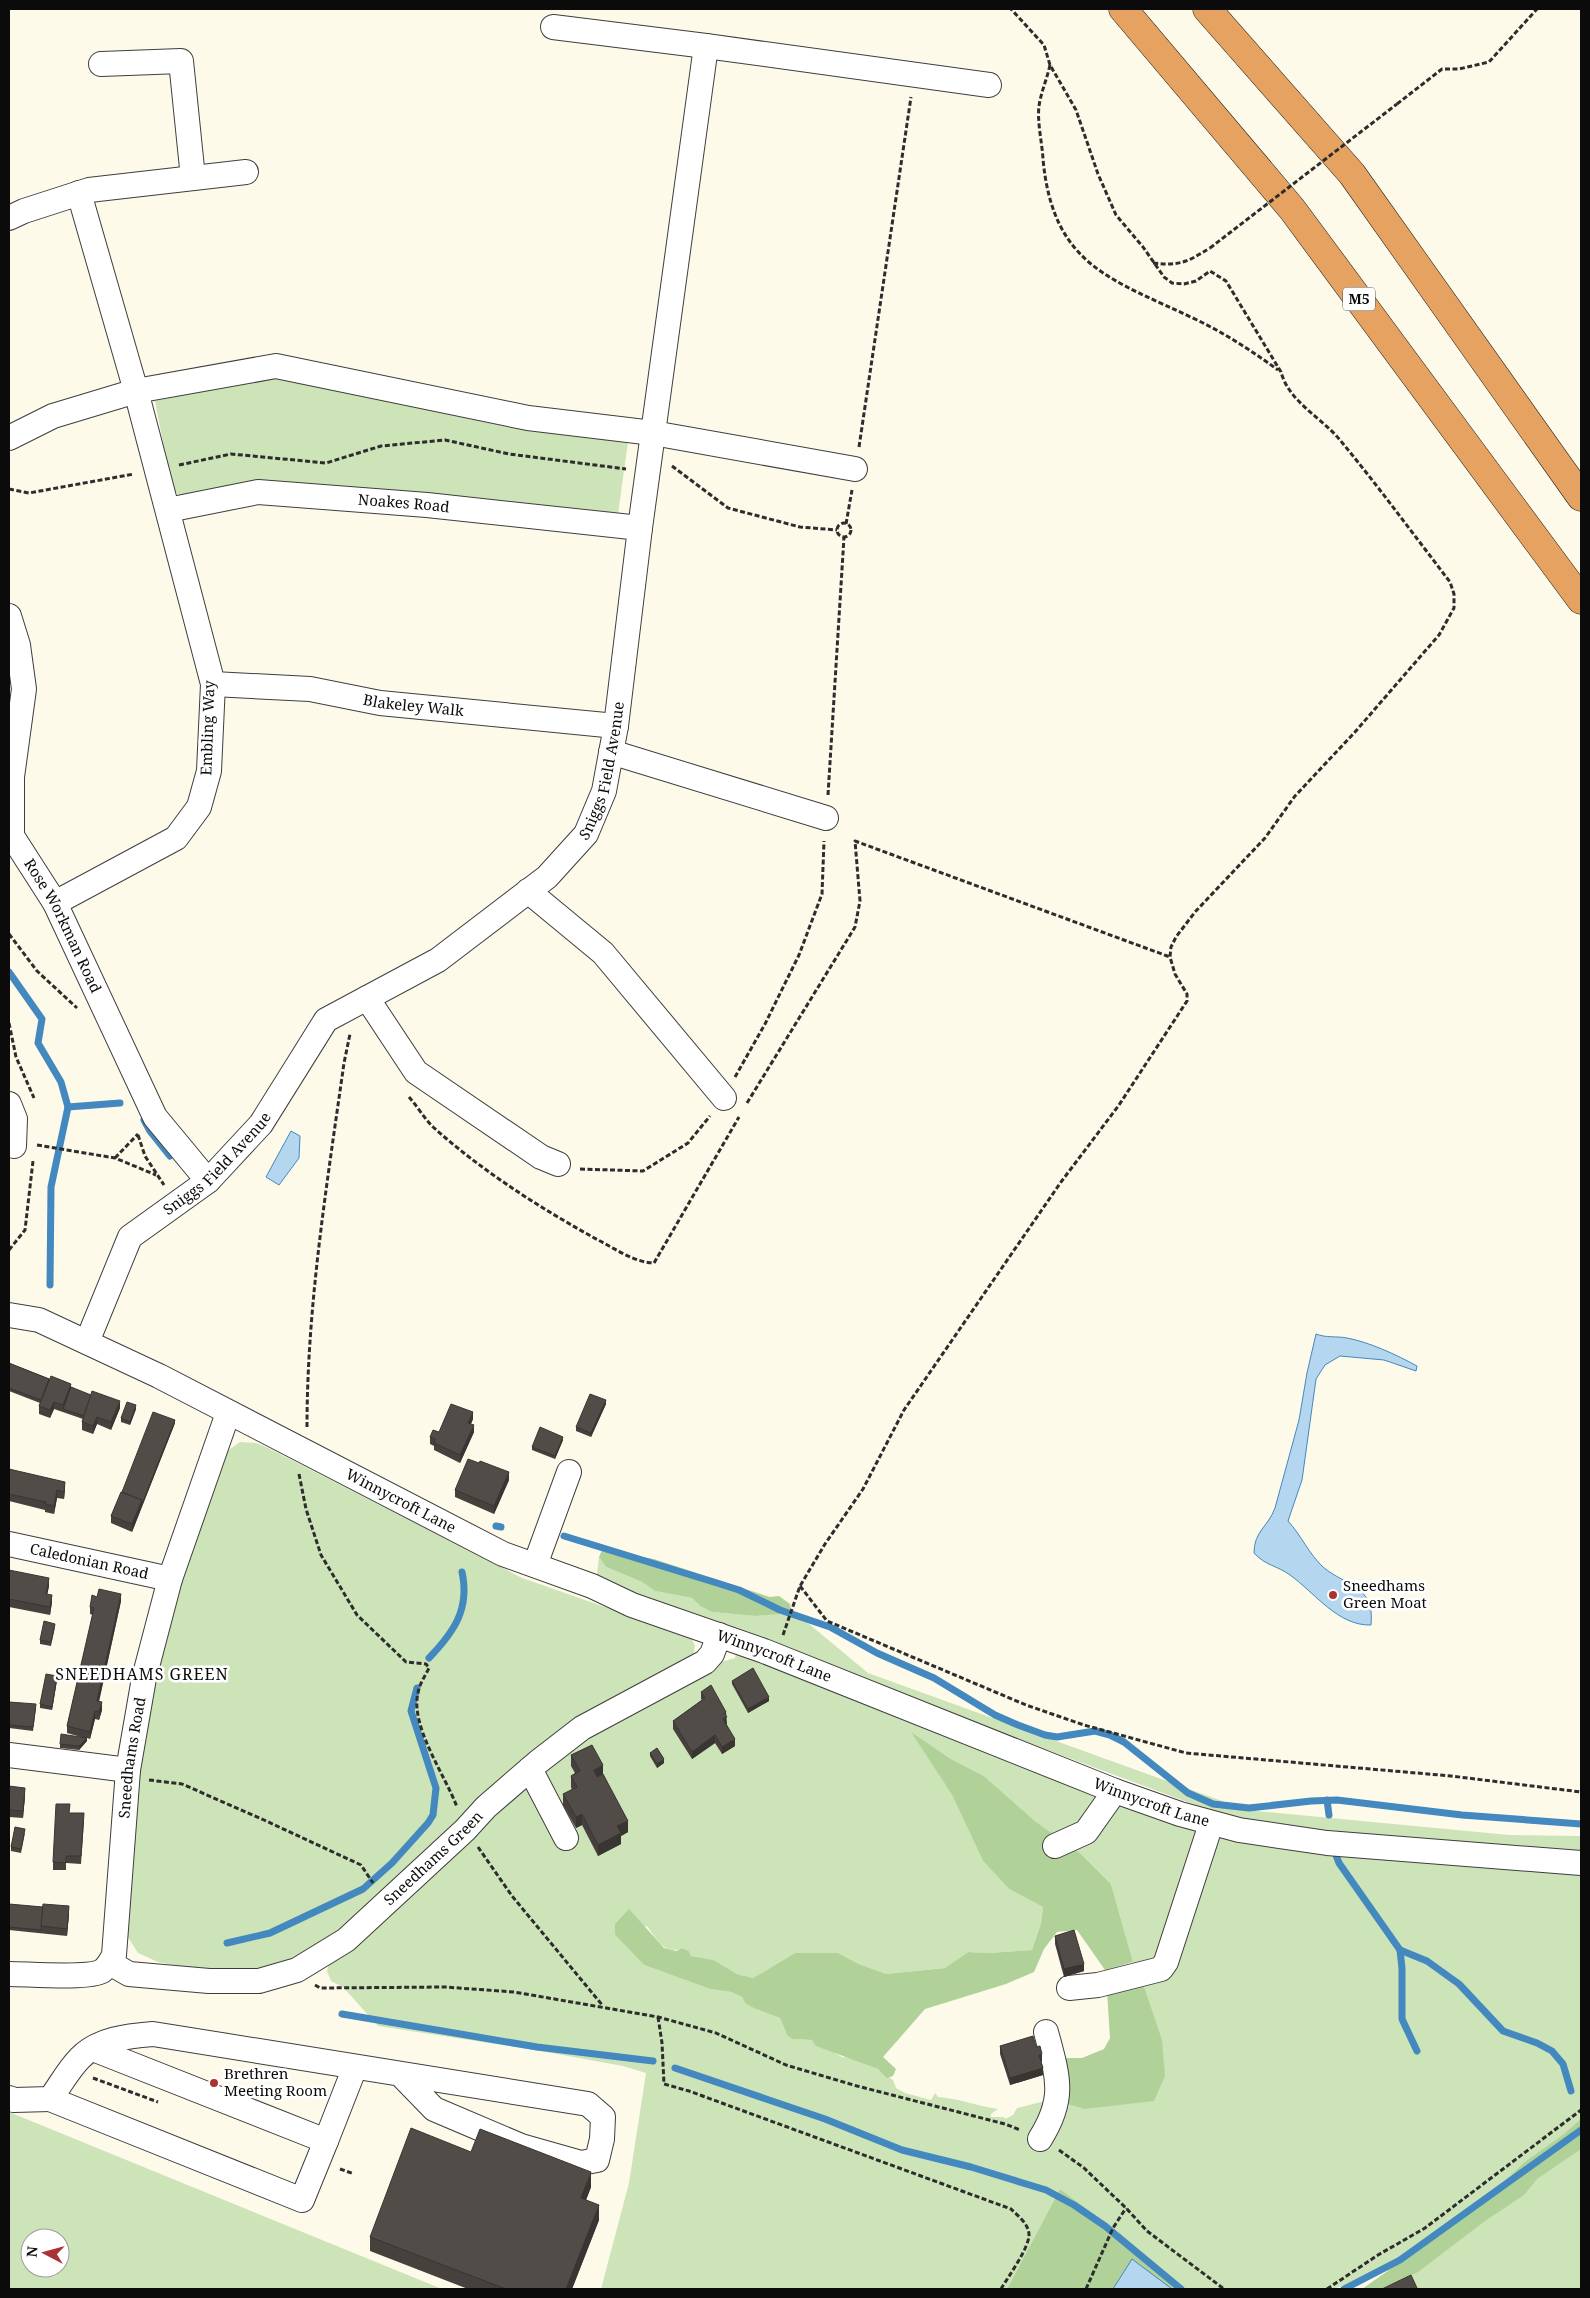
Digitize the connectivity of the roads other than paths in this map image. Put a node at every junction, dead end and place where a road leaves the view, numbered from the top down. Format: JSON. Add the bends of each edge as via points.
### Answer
{"nodes":[{"id":1,"x":1123,"y":9,"type":"edge"},
{"id":2,"x":1207,"y":9,"type":"edge"},
{"id":3,"x":553,"y":27,"type":"dead end"},
{"id":4,"x":706,"y":46,"type":"junction"},
{"id":5,"x":101,"y":64,"type":"dead end"},
{"id":6,"x":989,"y":85,"type":"dead end"},
{"id":7,"x":246,"y":172,"type":"dead end"},
{"id":8,"x":193,"y":178,"type":"junction"},
{"id":9,"x":79,"y":193,"type":"junction"},
{"id":10,"x":9,"y":218,"type":"edge"},
{"id":11,"x":136,"y":391,"type":"junction"},
{"id":12,"x":653,"y":433,"type":"junction"},
{"id":13,"x":9,"y":438,"type":"edge"},
{"id":14,"x":855,"y":469,"type":"road end"},
{"id":15,"x":1581,"y":497,"type":"edge"},
{"id":16,"x":168,"y":510,"type":"junction"},
{"id":17,"x":640,"y":528,"type":"junction"},
{"id":18,"x":1581,"y":600,"type":"edge"},
{"id":19,"x":9,"y":616,"type":"edge"},
{"id":20,"x":213,"y":684,"type":"junction"},
{"id":21,"x":616,"y":726,"type":"junction"},
{"id":22,"x":611,"y":752,"type":"junction"},
{"id":23,"x":826,"y":818,"type":"road end"},
{"id":24,"x":528,"y":891,"type":"junction"},
{"id":25,"x":55,"y":903,"type":"junction"},
{"id":26,"x":367,"y":998,"type":"junction"},
{"id":27,"x":9,"y":1104,"type":"edge"},
{"id":28,"x":737,"y":1105,"type":"road end"},
{"id":29,"x":30,"y":1146,"type":"road end"},
{"id":30,"x":558,"y":1164,"type":"road end"},
{"id":31,"x":208,"y":1182,"type":"junction"},
{"id":32,"x":9,"y":1315,"type":"edge"},
{"id":33,"x":86,"y":1342,"type":"junction"},
{"id":34,"x":228,"y":1413,"type":"junction"},
{"id":35,"x":570,"y":1472,"type":"dead end"},
{"id":36,"x":9,"y":1544,"type":"edge"},
{"id":37,"x":535,"y":1565,"type":"junction"},
{"id":38,"x":170,"y":1578,"type":"junction"},
{"id":39,"x":719,"y":1635,"type":"junction"},
{"id":40,"x":9,"y":1756,"type":"edge"},
{"id":41,"x":530,"y":1769,"type":"junction"},
{"id":42,"x":128,"y":1770,"type":"junction"},
{"id":43,"x":1115,"y":1792,"type":"junction"},
{"id":44,"x":1211,"y":1824,"type":"junction"},
{"id":45,"x":566,"y":1838,"type":"dead end"},
{"id":46,"x":1054,"y":1846,"type":"dead end"},
{"id":47,"x":1581,"y":1863,"type":"edge"},
{"id":48,"x":110,"y":1963,"type":"junction"},
{"id":49,"x":9,"y":1974,"type":"edge"},
{"id":50,"x":1069,"y":1988,"type":"dead end"},
{"id":51,"x":1046,"y":2032,"type":"dead end"},
{"id":52,"x":92,"y":2049,"type":"junction"},
{"id":53,"x":355,"y":2067,"type":"junction"},
{"id":54,"x":400,"y":2074,"type":"junction"},
{"id":55,"x":9,"y":2098,"type":"edge"},
{"id":56,"x":50,"y":2099,"type":"junction"},
{"id":57,"x":1040,"y":2139,"type":"road end"},
{"id":58,"x":326,"y":2141,"type":"junction"}],
"edges":[{"from":1,"to":18,"type":"highway","number":"M5","via":[[1292,209]]},
{"from":2,"to":15,"type":"highway","via":[[1352,174]]},
{"from":3,"to":4,"type":"street"},
{"from":4,"to":6,"type":"street"},
{"from":4,"to":12,"type":"street","name":"Sniggs Field Avenue"},
{"from":5,"to":8,"type":"street","via":[[181,61]]},
{"from":7,"to":8,"type":"street"},
{"from":8,"to":9,"type":"street"},
{"from":9,"to":10,"type":"street"},
{"from":9,"to":11,"type":"street","name":"Embling Way"},
{"from":11,"to":12,"type":"street","via":[[276,366],[528,418]]},
{"from":11,"to":13,"type":"street","via":[[53,416]]},
{"from":11,"to":16,"type":"street","name":"Embling Way"},
{"from":12,"to":14,"type":"street"},
{"from":12,"to":17,"type":"street","name":"Sniggs Field Avenue"},
{"from":16,"to":17,"type":"street","name":"Noakes Road","via":[[258,492],[427,505]]},
{"from":16,"to":20,"type":"street","name":"Embling Way"},
{"from":17,"to":21,"type":"street","name":"Sniggs Field Avenue"},
{"from":19,"to":25,"type":"street","name":"Rose Workman Road","via":[[18,645],[24,689],[12,776],[12,836]]},
{"from":20,"to":21,"type":"street","name":"Blakeley Walk","via":[[310,689],[380,703]]},
{"from":20,"to":25,"type":"street","name":"Embling Way","via":[[209,771],[199,807],[176,838]]},
{"from":21,"to":22,"type":"street","name":"Sniggs Field Avenue"},
{"from":22,"to":23,"type":"street"},
{"from":22,"to":24,"type":"street","name":"Sniggs Field Avenue","via":[[604,791],[586,834],[547,877]]},
{"from":24,"to":26,"type":"street","name":"Sniggs Field Avenue","via":[[438,960]]},
{"from":24,"to":28,"type":"street","via":[[603,954]]},
{"from":25,"to":31,"type":"street","name":"Rose Workman Road","via":[[155,1117]]},
{"from":26,"to":30,"type":"street","via":[[416,1072],[541,1157]]},
{"from":26,"to":31,"type":"street","name":"Sniggs Field Avenue","via":[[326,1020],[260,1124]]},
{"from":27,"to":29,"type":"street"},
{"from":31,"to":33,"type":"street","name":"Sniggs Field Avenue","via":[[130,1237]]},
{"from":32,"to":33,"type":"street","name":"Winnycroft Lane","via":[[39,1320]]},
{"from":33,"to":34,"type":"street","name":"Winnycroft Lane"},
{"from":34,"to":37,"type":"street","name":"Winnycroft Lane","via":[[304,1439],[503,1554]]},
{"from":34,"to":38,"type":"street","name":"Sneedhams Road"},
{"from":35,"to":37,"type":"street"},
{"from":36,"to":38,"type":"street","name":"Caledonian Road"},
{"from":37,"to":39,"type":"street","name":"Winnycroft Lane","via":[[632,1605]]},
{"from":38,"to":42,"type":"street","name":"Sneedhams Road","via":[[144,1678]]},
{"from":39,"to":41,"type":"street","name":"Sneedhams Green","via":[[712,1654],[705,1662],[582,1728]]},
{"from":39,"to":43,"type":"street","name":"Winnycroft Lane"},
{"from":40,"to":42,"type":"street"},
{"from":41,"to":45,"type":"street"},
{"from":41,"to":48,"type":"street","name":"Sneedhams Green","via":[[346,1940],[297,1970],[260,1981],[209,1981],[129,1974]]},
{"from":42,"to":48,"type":"street","name":"Sneedhams Road","via":[[116,1944]]},
{"from":43,"to":44,"type":"street","name":"Winnycroft Lane"},
{"from":43,"to":46,"type":"street","via":[[1086,1832]]},
{"from":44,"to":47,"type":"street","name":"Winnycroft Lane","via":[[1327,1843]]},
{"from":44,"to":50,"type":"street","via":[[1162,1969],[1098,1985]]},
{"from":48,"to":49,"type":"street","via":[[100,1972],[87,1974]]},
{"from":51,"to":57,"type":"street","via":[[1056,2073],[1058,2101]]},
{"from":52,"to":53,"type":"street","via":[[104,2042],[153,2034]]},
{"from":52,"to":56,"type":"street","via":[[80,2058]]},
{"from":52,"to":58,"type":"street"},
{"from":53,"to":54,"type":"street"},
{"from":53,"to":58,"type":"street"},
{"from":54,"to":54,"type":"street","via":[[434,2108],[521,2146],[581,2162],[597,2160],[603,2118],[588,2104]]},
{"from":55,"to":56,"type":"street"},
{"from":56,"to":58,"type":"street","via":[[302,2200]]}]}
